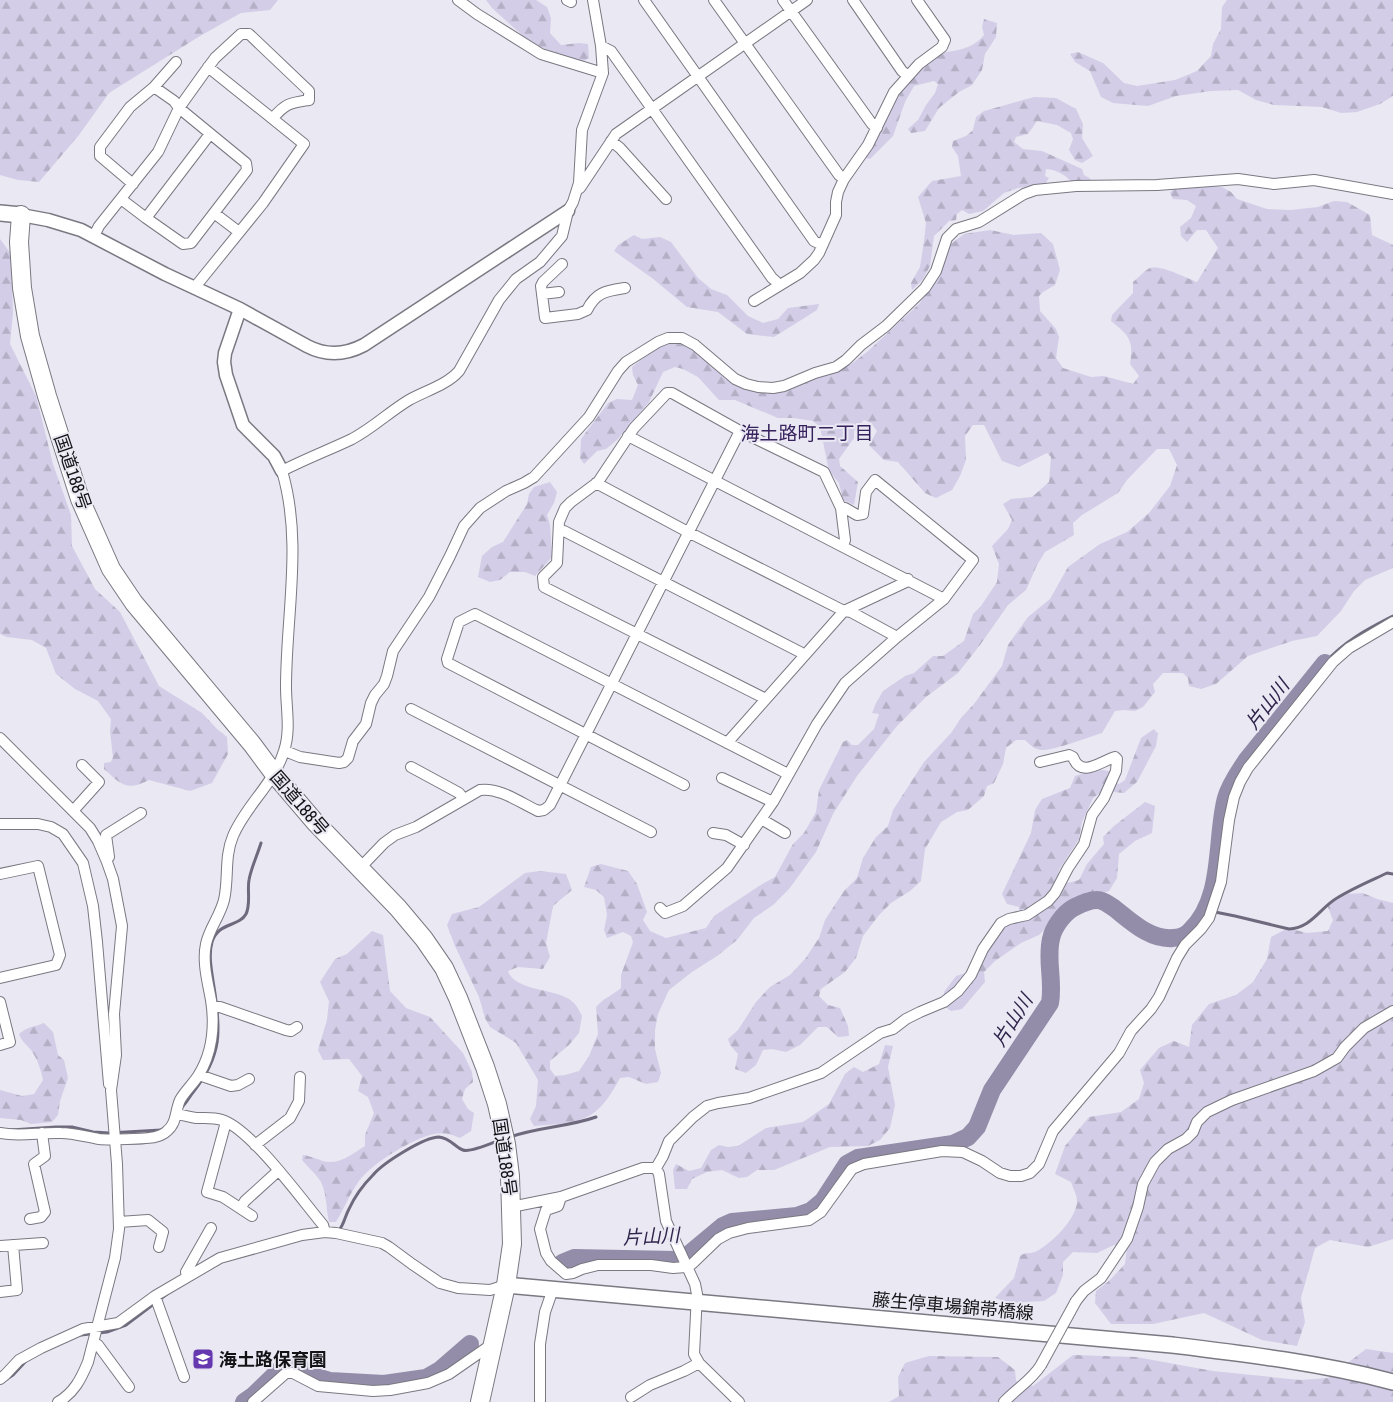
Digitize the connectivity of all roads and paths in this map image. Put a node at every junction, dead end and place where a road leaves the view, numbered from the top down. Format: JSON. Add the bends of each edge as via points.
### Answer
{"nodes":[{"id":1,"x":458,"y":0,"type":"edge"},
{"id":2,"x":593,"y":0,"type":"edge"},
{"id":3,"x":644,"y":0,"type":"edge"},
{"id":4,"x":714,"y":0,"type":"edge"},
{"id":5,"x":783,"y":0,"type":"edge"},
{"id":6,"x":807,"y":0,"type":"edge"},
{"id":7,"x":852,"y":0,"type":"edge"},
{"id":8,"x":917,"y":0,"type":"edge"},
{"id":9,"x":791,"y":11,"type":"junction"},
{"id":10,"x":745,"y":44,"type":"junction"},
{"id":11,"x":601,"y":46,"type":"junction"},
{"id":12,"x":176,"y":62,"type":"dead end"},
{"id":13,"x":208,"y":67,"type":"junction"},
{"id":14,"x":603,"y":73,"type":"junction"},
{"id":15,"x":699,"y":76,"type":"junction"},
{"id":16,"x":908,"y":76,"type":"junction"},
{"id":17,"x":154,"y":87,"type":"junction"},
{"id":18,"x":179,"y":108,"type":"junction"},
{"id":19,"x":652,"y":109,"type":"junction"},
{"id":20,"x":274,"y":118,"type":"junction"},
{"id":21,"x":877,"y":128,"type":"junction"},
{"id":22,"x":210,"y":134,"type":"junction"},
{"id":23,"x":610,"y":141,"type":"junction"},
{"id":24,"x":844,"y":179,"type":"junction"},
{"id":25,"x":133,"y":184,"type":"junction"},
{"id":26,"x":577,"y":191,"type":"junction"},
{"id":27,"x":1393,"y":194,"type":"edge"},
{"id":28,"x":121,"y":199,"type":"junction"},
{"id":29,"x":666,"y":199,"type":"dead end"},
{"id":30,"x":568,"y":211,"type":"junction"},
{"id":31,"x":0,"y":212,"type":"edge"},
{"id":32,"x":214,"y":213,"type":"junction"},
{"id":33,"x":21,"y":215,"type":"junction"},
{"id":34,"x":146,"y":218,"type":"junction"},
{"id":35,"x":239,"y":232,"type":"junction"},
{"id":36,"x":94,"y":236,"type":"junction"},
{"id":37,"x":822,"y":245,"type":"junction"},
{"id":38,"x":562,"y":264,"type":"dead end"},
{"id":39,"x":523,"y":273,"type":"junction"},
{"id":40,"x":543,"y":282,"type":"junction"},
{"id":41,"x":779,"y":284,"type":"junction"},
{"id":42,"x":195,"y":288,"type":"junction"},
{"id":43,"x":625,"y":288,"type":"dead end"},
{"id":44,"x":559,"y":292,"type":"dead end"},
{"id":45,"x":542,"y":294,"type":"junction"},
{"id":46,"x":754,"y":301,"type":"dead end"},
{"id":47,"x":240,"y":308,"type":"junction"},
{"id":48,"x":740,"y":431,"type":"junction"},
{"id":49,"x":628,"y":436,"type":"junction"},
{"id":50,"x":282,"y":471,"type":"junction"},
{"id":51,"x":714,"y":481,"type":"junction"},
{"id":52,"x":596,"y":483,"type":"junction"},
{"id":53,"x":841,"y":508,"type":"junction"},
{"id":54,"x":559,"y":531,"type":"junction"},
{"id":55,"x":688,"y":532,"type":"junction"},
{"id":56,"x":844,"y":546,"type":"junction"},
{"id":57,"x":908,"y":579,"type":"junction"},
{"id":58,"x":662,"y":582,"type":"junction"},
{"id":59,"x":944,"y":599,"type":"junction"},
{"id":60,"x":844,"y":611,"type":"junction"},
{"id":61,"x":1393,"y":622,"type":"edge"},
{"id":62,"x":636,"y":633,"type":"junction"},
{"id":63,"x":897,"y":637,"type":"junction"},
{"id":64,"x":804,"y":655,"type":"junction"},
{"id":65,"x":611,"y":684,"type":"junction"},
{"id":66,"x":766,"y":699,"type":"junction"},
{"id":67,"x":411,"y":709,"type":"dead end"},
{"id":68,"x":585,"y":734,"type":"junction"},
{"id":69,"x":0,"y":738,"type":"edge"},
{"id":70,"x":727,"y":743,"type":"junction"},
{"id":71,"x":285,"y":751,"type":"junction"},
{"id":72,"x":1040,"y":762,"type":"dead end"},
{"id":73,"x":82,"y":765,"type":"dead end"},
{"id":74,"x":411,"y":767,"type":"dead end"},
{"id":75,"x":788,"y":774,"type":"junction"},
{"id":76,"x":275,"y":775,"type":"junction"},
{"id":77,"x":722,"y":778,"type":"dead end"},
{"id":78,"x":559,"y":785,"type":"junction"},
{"id":79,"x":684,"y":785,"type":"dead end"},
{"id":80,"x":464,"y":798,"type":"junction"},
{"id":81,"x":773,"y":802,"type":"junction"},
{"id":82,"x":73,"y":811,"type":"junction"},
{"id":83,"x":141,"y":813,"type":"dead end"},
{"id":84,"x":761,"y":819,"type":"junction"},
{"id":85,"x":0,"y":824,"type":"edge"},
{"id":86,"x":651,"y":832,"type":"dead end"},
{"id":87,"x":785,"y":832,"type":"dead end"},
{"id":88,"x":713,"y":833,"type":"dead end"},
{"id":89,"x":744,"y":845,"type":"junction"},
{"id":90,"x":107,"y":862,"type":"junction"},
{"id":91,"x":360,"y":869,"type":"junction"},
{"id":92,"x":0,"y":874,"type":"edge"},
{"id":93,"x":660,"y":908,"type":"dead end"},
{"id":94,"x":0,"y":978,"type":"edge"},
{"id":95,"x":0,"y":1002,"type":"edge"},
{"id":96,"x":212,"y":1008,"type":"junction"},
{"id":97,"x":1393,"y":1011,"type":"edge"},
{"id":98,"x":297,"y":1027,"type":"dead end"},
{"id":99,"x":0,"y":1045,"type":"edge"},
{"id":100,"x":199,"y":1075,"type":"junction"},
{"id":101,"x":300,"y":1077,"type":"dead end"},
{"id":102,"x":249,"y":1079,"type":"dead end"},
{"id":103,"x":111,"y":1090,"type":"junction"},
{"id":104,"x":177,"y":1114,"type":"junction"},
{"id":105,"x":226,"y":1122,"type":"junction"},
{"id":106,"x":0,"y":1133,"type":"edge"},
{"id":107,"x":42,"y":1134,"type":"junction"},
{"id":108,"x":114,"y":1138,"type":"junction"},
{"id":109,"x":255,"y":1145,"type":"junction"},
{"id":110,"x":656,"y":1168,"type":"junction"},
{"id":111,"x":278,"y":1171,"type":"junction"},
{"id":112,"x":561,"y":1197,"type":"junction"},
{"id":113,"x":241,"y":1207,"type":"junction"},
{"id":114,"x":511,"y":1207,"type":"junction"},
{"id":115,"x":252,"y":1216,"type":"dead end"},
{"id":116,"x":30,"y":1219,"type":"dead end"},
{"id":117,"x":119,"y":1222,"type":"junction"},
{"id":118,"x":210,"y":1228,"type":"dead end"},
{"id":119,"x":325,"y":1232,"type":"junction"},
{"id":120,"x":43,"y":1243,"type":"dead end"},
{"id":121,"x":13,"y":1245,"type":"junction"},
{"id":122,"x":0,"y":1246,"type":"edge"},
{"id":123,"x":159,"y":1247,"type":"dead end"},
{"id":124,"x":683,"y":1260,"type":"junction"},
{"id":125,"x":186,"y":1276,"type":"junction"},
{"id":126,"x":506,"y":1285,"type":"junction"},
{"id":127,"x":553,"y":1289,"type":"junction"},
{"id":128,"x":0,"y":1292,"type":"edge"},
{"id":129,"x":155,"y":1296,"type":"junction"},
{"id":130,"x":696,"y":1301,"type":"junction"},
{"id":131,"x":97,"y":1327,"type":"junction"},
{"id":132,"x":93,"y":1344,"type":"junction"},
{"id":133,"x":492,"y":1348,"type":"junction"},
{"id":134,"x":699,"y":1363,"type":"junction"},
{"id":135,"x":184,"y":1377,"type":"dead end"},
{"id":136,"x":0,"y":1379,"type":"edge"},
{"id":137,"x":1393,"y":1382,"type":"edge"},
{"id":138,"x":129,"y":1387,"type":"dead end"},
{"id":139,"x":631,"y":1397,"type":"dead end"},
{"id":140,"x":58,"y":1402,"type":"edge"},
{"id":141,"x":253,"y":1402,"type":"edge"},
{"id":142,"x":480,"y":1402,"type":"edge"},
{"id":143,"x":540,"y":1402,"type":"edge"},
{"id":144,"x":739,"y":1402,"type":"edge"},
{"id":145,"x":1004,"y":1402,"type":"edge"}],
"edges":[{"from":1,"to":14,"type":"street","via":[[541,54]]},
{"from":2,"to":11,"type":"street"},
{"from":3,"to":15,"type":"street"},
{"from":4,"to":10,"type":"street"},
{"from":5,"to":9,"type":"street"},
{"from":6,"to":9,"type":"street"},
{"from":7,"to":16,"type":"street"},
{"from":8,"to":16,"type":"street","via":[[945,40],[942,47],[927,56]]},
{"from":9,"to":10,"type":"street"},
{"from":9,"to":21,"type":"street"},
{"from":10,"to":15,"type":"street"},
{"from":10,"to":24,"type":"street"},
{"from":11,"to":14,"type":"street"},
{"from":11,"to":19,"type":"street","via":[[611,51]]},
{"from":12,"to":17,"type":"street"},
{"from":13,"to":18,"type":"street"},
{"from":13,"to":20,"type":"street"},
{"from":13,"to":20,"type":"street","via":[[241,34],[248,34],[309,91],[309,100],[283,107]]},
{"from":14,"to":26,"type":"street","via":[[582,130],[581,176]]},
{"from":15,"to":19,"type":"street"},
{"from":15,"to":37,"type":"street","via":[[814,241]]},
{"from":16,"to":21,"type":"street","via":[[894,92]]},
{"from":17,"to":18,"type":"street"},
{"from":17,"to":25,"type":"street","via":[[130,107],[100,147],[100,156]]},
{"from":18,"to":22,"type":"street"},
{"from":18,"to":25,"type":"street","via":[[163,144]]},
{"from":19,"to":23,"type":"street"},
{"from":19,"to":41,"type":"street"},
{"from":20,"to":35,"type":"street","via":[[304,144]]},
{"from":21,"to":24,"type":"street"},
{"from":22,"to":32,"type":"street","via":[[246,164],[247,170]]},
{"from":22,"to":34,"type":"street"},
{"from":23,"to":26,"type":"street"},
{"from":23,"to":29,"type":"street"},
{"from":24,"to":37,"type":"street","via":[[838,192],[836,215]]},
{"from":25,"to":28,"type":"street"},
{"from":26,"to":30,"type":"street"},
{"from":27,"to":71,"type":"street","via":[[1314,180],[1274,184],[1238,179],[1035,190],[979,222],[956,229],[947,238],[936,271],[924,288],[886,326],[836,367],[815,372],[784,386],[758,387],[735,379],[682,338],[658,342],[626,362],[589,417],[534,477],[506,491],[470,516],[429,597],[393,651],[384,684],[375,694],[366,724],[354,741],[348,758],[339,763],[300,757]]},
{"from":28,"to":34,"type":"street"},
{"from":28,"to":36,"type":"street"},
{"from":30,"to":39,"type":"street","via":[[562,236],[540,262]]},
{"from":30,"to":47,"type":"street","via":[[364,345],[348,352],[315,350]]},
{"from":31,"to":33,"type":"main road"},
{"from":32,"to":34,"type":"street","via":[[191,242],[183,244]]},
{"from":32,"to":35,"type":"street"},
{"from":33,"to":36,"type":"street","via":[[48,220]]},
{"from":33,"to":76,"type":"highway","name":"国道188号","via":[[22,288],[30,336],[80,499],[111,569],[134,603]]},
{"from":35,"to":42,"type":"street"},
{"from":36,"to":42,"type":"street"},
{"from":37,"to":41,"type":"street","via":[[814,260],[800,273]]},
{"from":38,"to":40,"type":"street"},
{"from":39,"to":40,"type":"street"},
{"from":39,"to":50,"type":"street","via":[[499,300],[453,378],[408,401],[352,438]]},
{"from":40,"to":45,"type":"street"},
{"from":41,"to":46,"type":"street"},
{"from":42,"to":47,"type":"street"},
{"from":43,"to":45,"type":"street","via":[[601,294],[592,300],[587,310],[578,314],[545,318]]},
{"from":44,"to":45,"type":"street"},
{"from":47,"to":50,"type":"street","via":[[225,353],[226,375],[244,425],[274,456]]},
{"from":48,"to":49,"type":"street","via":[[667,393]]},
{"from":48,"to":51,"type":"street"},
{"from":48,"to":53,"type":"street","via":[[824,472]]},
{"from":49,"to":51,"type":"street"},
{"from":49,"to":52,"type":"street"},
{"from":50,"to":71,"type":"street","via":[[292,519]]},
{"from":51,"to":55,"type":"street"},
{"from":51,"to":56,"type":"street"},
{"from":52,"to":54,"type":"street","via":[[565,508]]},
{"from":52,"to":55,"type":"street"},
{"from":53,"to":56,"type":"street"},
{"from":53,"to":59,"type":"street","via":[[857,515],[863,514],[866,492],[875,480],[972,560]]},
{"from":54,"to":58,"type":"street"},
{"from":54,"to":62,"type":"street","via":[[557,563],[543,577],[544,587]]},
{"from":55,"to":58,"type":"street"},
{"from":55,"to":60,"type":"street"},
{"from":56,"to":57,"type":"street"},
{"from":57,"to":59,"type":"street"},
{"from":57,"to":60,"type":"street"},
{"from":58,"to":62,"type":"street"},
{"from":58,"to":64,"type":"street"},
{"from":59,"to":63,"type":"street"},
{"from":60,"to":63,"type":"street"},
{"from":60,"to":64,"type":"street"},
{"from":61,"to":124,"type":"street","via":[[1348,648],[1333,662],[1248,768],[1234,797],[1221,882],[1208,918],[1185,945],[1159,997],[1131,1031],[1119,1053],[1053,1131],[1039,1164],[1030,1174],[1005,1174],[955,1151],[864,1164],[852,1169],[821,1212],[809,1220],[729,1233],[692,1264]]},
{"from":62,"to":65,"type":"street"},
{"from":62,"to":66,"type":"street"},
{"from":63,"to":75,"type":"street","via":[[845,683]]},
{"from":64,"to":66,"type":"street"},
{"from":65,"to":68,"type":"street"},
{"from":65,"to":68,"type":"street","via":[[475,614],[459,622],[448,663]]},
{"from":65,"to":70,"type":"street"},
{"from":66,"to":70,"type":"street"},
{"from":67,"to":78,"type":"street"},
{"from":68,"to":78,"type":"street"},
{"from":68,"to":79,"type":"street"},
{"from":69,"to":82,"type":"street"},
{"from":70,"to":75,"type":"street"},
{"from":71,"to":76,"type":"street"},
{"from":72,"to":110,"type":"street","via":[[1069,755],[1080,767],[1086,768],[1115,756],[1117,766],[1104,798],[1092,815],[1084,844],[1048,901],[1027,915],[1001,923],[983,949],[971,975],[944,1002],[880,1034],[821,1073],[749,1098],[707,1106],[669,1141]]},
{"from":73,"to":82,"type":"street","via":[[99,782]]},
{"from":74,"to":80,"type":"street"},
{"from":75,"to":81,"type":"street"},
{"from":76,"to":91,"type":"highway","name":"国道188号"},
{"from":76,"to":96,"type":"street","via":[[245,813],[232,837],[223,903],[205,947]]},
{"from":77,"to":81,"type":"street"},
{"from":78,"to":80,"type":"street","via":[[550,806],[538,811],[487,789]]},
{"from":78,"to":86,"type":"street"},
{"from":80,"to":91,"type":"street","via":[[416,828],[384,843]]},
{"from":81,"to":84,"type":"street"},
{"from":82,"to":90,"type":"street","via":[[90,828]]},
{"from":83,"to":90,"type":"street","via":[[106,835]]},
{"from":84,"to":87,"type":"street"},
{"from":84,"to":89,"type":"street"},
{"from":85,"to":103,"type":"street","via":[[51,827],[63,834],[83,863],[93,906]]},
{"from":88,"to":89,"type":"street","via":[[726,835]]},
{"from":89,"to":93,"type":"street","via":[[727,868],[683,906],[665,913]]},
{"from":90,"to":103,"type":"street","via":[[122,926],[114,1014],[116,1055]]},
{"from":91,"to":114,"type":"highway","name":"国道188号","via":[[424,939],[444,968],[458,998],[497,1104],[506,1144]]},
{"from":92,"to":94,"type":"street","via":[[38,866],[60,955],[56,965]]},
{"from":95,"to":99,"type":"street","via":[[10,1042]]},
{"from":96,"to":98,"type":"street","via":[[220,1007],[286,1030]]},
{"from":96,"to":100,"type":"street","via":[[212,1036]]},
{"from":97,"to":145,"type":"street","bridge":true,"via":[[1364,1028],[1336,1058],[1314,1071],[1207,1112],[1186,1139],[1168,1149],[1155,1162],[1143,1184],[1127,1239],[1101,1278],[1076,1301],[1032,1377]]},
{"from":100,"to":102,"type":"street","via":[[231,1086]]},
{"from":100,"to":104,"type":"street","via":[[181,1099]]},
{"from":101,"to":109,"type":"street","via":[[299,1101],[290,1118]]},
{"from":103,"to":108,"type":"street"},
{"from":104,"to":105,"type":"street"},
{"from":104,"to":108,"type":"street","via":[[173,1125],[155,1137]]},
{"from":105,"to":109,"type":"street"},
{"from":105,"to":113,"type":"street","via":[[207,1192]]},
{"from":106,"to":107,"type":"street"},
{"from":107,"to":108,"type":"street","via":[[74,1133]]},
{"from":107,"to":116,"type":"street","via":[[45,1156],[34,1164],[45,1212],[42,1217]]},
{"from":108,"to":117,"type":"street"},
{"from":109,"to":111,"type":"street"},
{"from":110,"to":112,"type":"street","via":[[643,1168]]},
{"from":110,"to":124,"type":"street","via":[[666,1221]]},
{"from":111,"to":113,"type":"street"},
{"from":111,"to":119,"type":"street","via":[[323,1225]]},
{"from":112,"to":114,"type":"street"},
{"from":112,"to":124,"type":"street","via":[[558,1206],[546,1210],[540,1229],[546,1254],[561,1272],[573,1273],[598,1265],[673,1268]]},
{"from":113,"to":115,"type":"street"},
{"from":114,"to":126,"type":"highway","name":"国道188号","via":[[512,1244]]},
{"from":117,"to":123,"type":"street","via":[[148,1220],[163,1232]]},
{"from":117,"to":131,"type":"street"},
{"from":118,"to":125,"type":"street"},
{"from":119,"to":125,"type":"street","via":[[302,1234],[226,1255]]},
{"from":119,"to":126,"type":"street","via":[[389,1247],[440,1283],[490,1290]]},
{"from":120,"to":121,"type":"street"},
{"from":121,"to":122,"type":"street"},
{"from":121,"to":128,"type":"street","via":[[18,1290]]},
{"from":124,"to":130,"type":"street","via":[[695,1284]]},
{"from":125,"to":129,"type":"street"},
{"from":126,"to":127,"type":"main road","name":"藤生停車場錦帯橋線"},
{"from":126,"to":133,"type":"highway","name":"国道188号"},
{"from":127,"to":130,"type":"main road","name":"藤生停車場錦帯橋線"},
{"from":127,"to":143,"type":"street","via":[[540,1344]]},
{"from":129,"to":131,"type":"street","via":[[118,1324]]},
{"from":129,"to":135,"type":"street"},
{"from":130,"to":134,"type":"street","via":[[694,1354]]},
{"from":130,"to":137,"type":"main road","name":"藤生停車場錦帯橋線","via":[[1172,1345],[1270,1357]]},
{"from":131,"to":132,"type":"street"},
{"from":131,"to":136,"type":"street","via":[[83,1329],[27,1355]]},
{"from":132,"to":138,"type":"street","via":[[98,1345]]},
{"from":132,"to":140,"type":"street","via":[[82,1378],[73,1391]]},
{"from":133,"to":141,"type":"street","via":[[485,1349],[428,1384],[390,1390],[318,1386],[286,1373]]},
{"from":133,"to":142,"type":"highway","name":"国道188号"},
{"from":134,"to":139,"type":"street"},
{"from":134,"to":144,"type":"street"}]}
